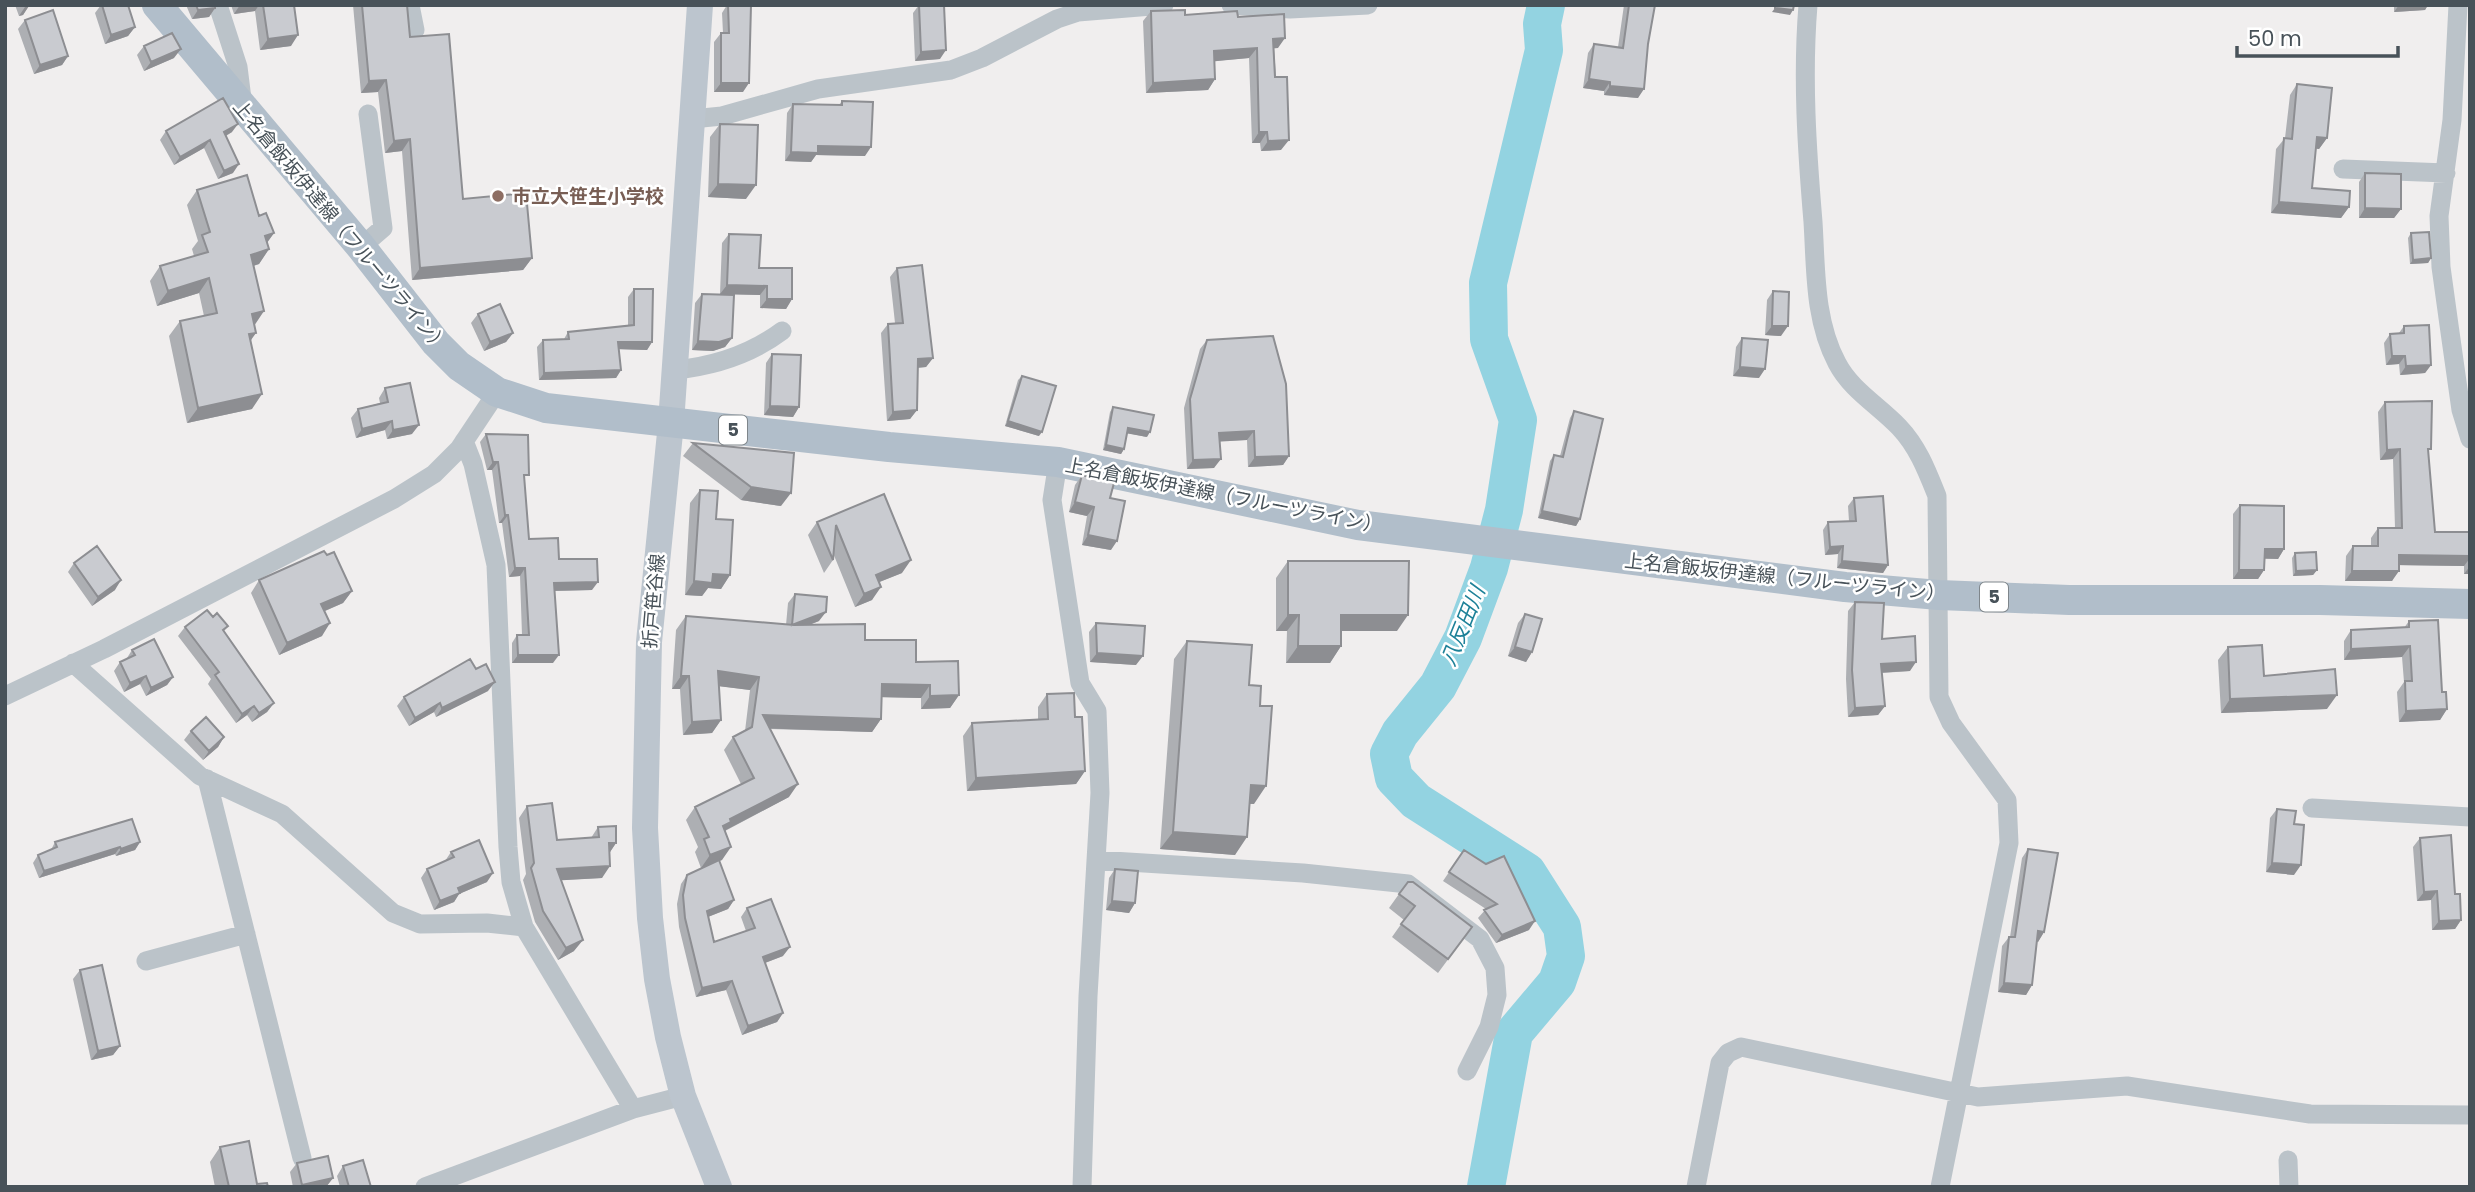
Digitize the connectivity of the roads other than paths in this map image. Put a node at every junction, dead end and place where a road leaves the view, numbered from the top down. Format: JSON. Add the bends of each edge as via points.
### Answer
{"nodes":[{"id":1,"x":157,"y":5,"type":"edge"},
{"id":2,"x":218,"y":5,"type":"edge"},
{"id":3,"x":410,"y":5,"type":"edge"},
{"id":4,"x":700,"y":5,"type":"edge"},
{"id":5,"x":1164,"y":5,"type":"edge"},
{"id":6,"x":1231,"y":5,"type":"edge"},
{"id":7,"x":1368,"y":5,"type":"edge"},
{"id":8,"x":1808,"y":5,"type":"edge"},
{"id":9,"x":2458,"y":5,"type":"edge"},
{"id":10,"x":415,"y":30,"type":"dead end"},
{"id":11,"x":243,"y":108,"type":"junction"},
{"id":12,"x":368,"y":114,"type":"dead end"},
{"id":13,"x":692,"y":119,"type":"junction"},
{"id":14,"x":2343,"y":169,"type":"dead end"},
{"id":15,"x":2446,"y":173,"type":"junction"},
{"id":16,"x":361,"y":247,"type":"junction"},
{"id":17,"x":782,"y":331,"type":"dead end"},
{"id":18,"x":675,"y":370,"type":"junction"},
{"id":19,"x":497,"y":392,"type":"junction"},
{"id":20,"x":671,"y":423,"type":"junction"},
{"id":21,"x":2470,"y":439,"type":"edge"},
{"id":22,"x":464,"y":441,"type":"junction"},
{"id":23,"x":1058,"y":462,"type":"junction"},
{"id":24,"x":1938,"y":595,"type":"junction"},
{"id":25,"x":2470,"y":604,"type":"edge"},
{"id":26,"x":73,"y":663,"type":"junction"},
{"id":27,"x":5,"y":696,"type":"edge"},
{"id":28,"x":207,"y":779,"type":"junction"},
{"id":29,"x":2312,"y":808,"type":"dead end"},
{"id":30,"x":2470,"y":817,"type":"edge"},
{"id":31,"x":1096,"y":860,"type":"junction"},
{"id":32,"x":524,"y":927,"type":"junction"},
{"id":33,"x":246,"y":934,"type":"junction"},
{"id":34,"x":146,"y":961,"type":"dead end"},
{"id":35,"x":1467,"y":1071,"type":"dead end"},
{"id":36,"x":1958,"y":1095,"type":"junction"},
{"id":37,"x":683,"y":1096,"type":"junction"},
{"id":38,"x":633,"y":1109,"type":"junction"},
{"id":39,"x":2470,"y":1115,"type":"edge"},
{"id":40,"x":302,"y":1158,"type":"dead end"},
{"id":41,"x":2288,"y":1160,"type":"dead end"},
{"id":42,"x":425,"y":1187,"type":"edge"},
{"id":43,"x":719,"y":1187,"type":"edge"},
{"id":44,"x":1082,"y":1187,"type":"edge"},
{"id":45,"x":1696,"y":1187,"type":"edge"},
{"id":46,"x":1940,"y":1187,"type":"edge"},
{"id":47,"x":2289,"y":1187,"type":"edge"}],
"edges":[{"from":1,"to":11,"type":"main road","name":"上名倉飯坂伊達線（フルーツライン）","number":"5"},
{"from":2,"to":11,"type":"street","via":[[238,67]]},
{"from":3,"to":10,"type":"street"},
{"from":4,"to":13,"type":"main road","name":"折戸笹谷線"},
{"from":5,"to":13,"type":"street","via":[[1078,12],[951,71],[818,89],[722,116]]},
{"from":6,"to":7,"type":"street","via":[[1290,9]]},
{"from":8,"to":24,"type":"street","via":[[1806,130],[1819,308],[1826,337],[1849,383],[1900,428],[1925,466],[1937,496]]},
{"from":9,"to":15,"type":"street"},
{"from":11,"to":16,"type":"main road","name":"上名倉飯坂伊達線（フルーツライン）","number":"5"},
{"from":12,"to":16,"type":"street","via":[[383,228]]},
{"from":13,"to":18,"type":"main road","name":"折戸笹谷線"},
{"from":14,"to":15,"type":"street"},
{"from":15,"to":21,"type":"street","via":[[2439,216],[2441,267],[2460,410]]},
{"from":16,"to":19,"type":"main road","name":"上名倉飯坂伊達線（フルーツライン）","number":"5","via":[[436,343],[459,366]]},
{"from":17,"to":18,"type":"street","via":[[742,355]]},
{"from":18,"to":20,"type":"main road","name":"折戸笹谷線"},
{"from":19,"to":20,"type":"main road","name":"上名倉飯坂伊達線（フルーツライン）","number":"5","via":[[546,408]]},
{"from":19,"to":22,"type":"street"},
{"from":20,"to":23,"type":"main road","name":"上名倉飯坂伊達線（フルーツライン）","number":"5"},
{"from":20,"to":37,"type":"main road","name":"折戸笹谷線","via":[[649,642],[645,828],[657,979]]},
{"from":22,"to":26,"type":"street","via":[[434,474],[394,499]]},
{"from":22,"to":32,"type":"street","via":[[496,565],[508,847],[511,882]]},
{"from":23,"to":24,"type":"main road","name":"上名倉飯坂伊達線（フルーツライン）","number":"5","via":[[1358,525],[1716,572]]},
{"from":23,"to":31,"type":"street","via":[[1052,500],[1063,584],[1080,683],[1097,711],[1100,793]]},
{"from":24,"to":25,"type":"main road","name":"上名倉飯坂伊達線（フルーツライン）","number":"5"},
{"from":24,"to":36,"type":"street","via":[[1939,697],[1965,743],[2003,791],[2010,809],[2009,843]]},
{"from":26,"to":27,"type":"street"},
{"from":26,"to":28,"type":"street"},
{"from":28,"to":32,"type":"street","via":[[282,814],[407,921]]},
{"from":28,"to":33,"type":"street"},
{"from":29,"to":30,"type":"street"},
{"from":31,"to":35,"type":"street","via":[[1408,884],[1479,939],[1494,968],[1497,995],[1489,1027]]},
{"from":31,"to":44,"type":"street"},
{"from":32,"to":38,"type":"street"},
{"from":33,"to":34,"type":"street"},
{"from":33,"to":40,"type":"street"},
{"from":36,"to":39,"type":"street","via":[[2007,1096],[2127,1086],[2310,1114]]},
{"from":36,"to":45,"type":"street","via":[[1741,1047],[1720,1063]]},
{"from":36,"to":46,"type":"street"},
{"from":37,"to":38,"type":"street"},
{"from":37,"to":43,"type":"main road","name":"折戸笹谷線"},
{"from":38,"to":42,"type":"street"},
{"from":41,"to":47,"type":"street"}]}
